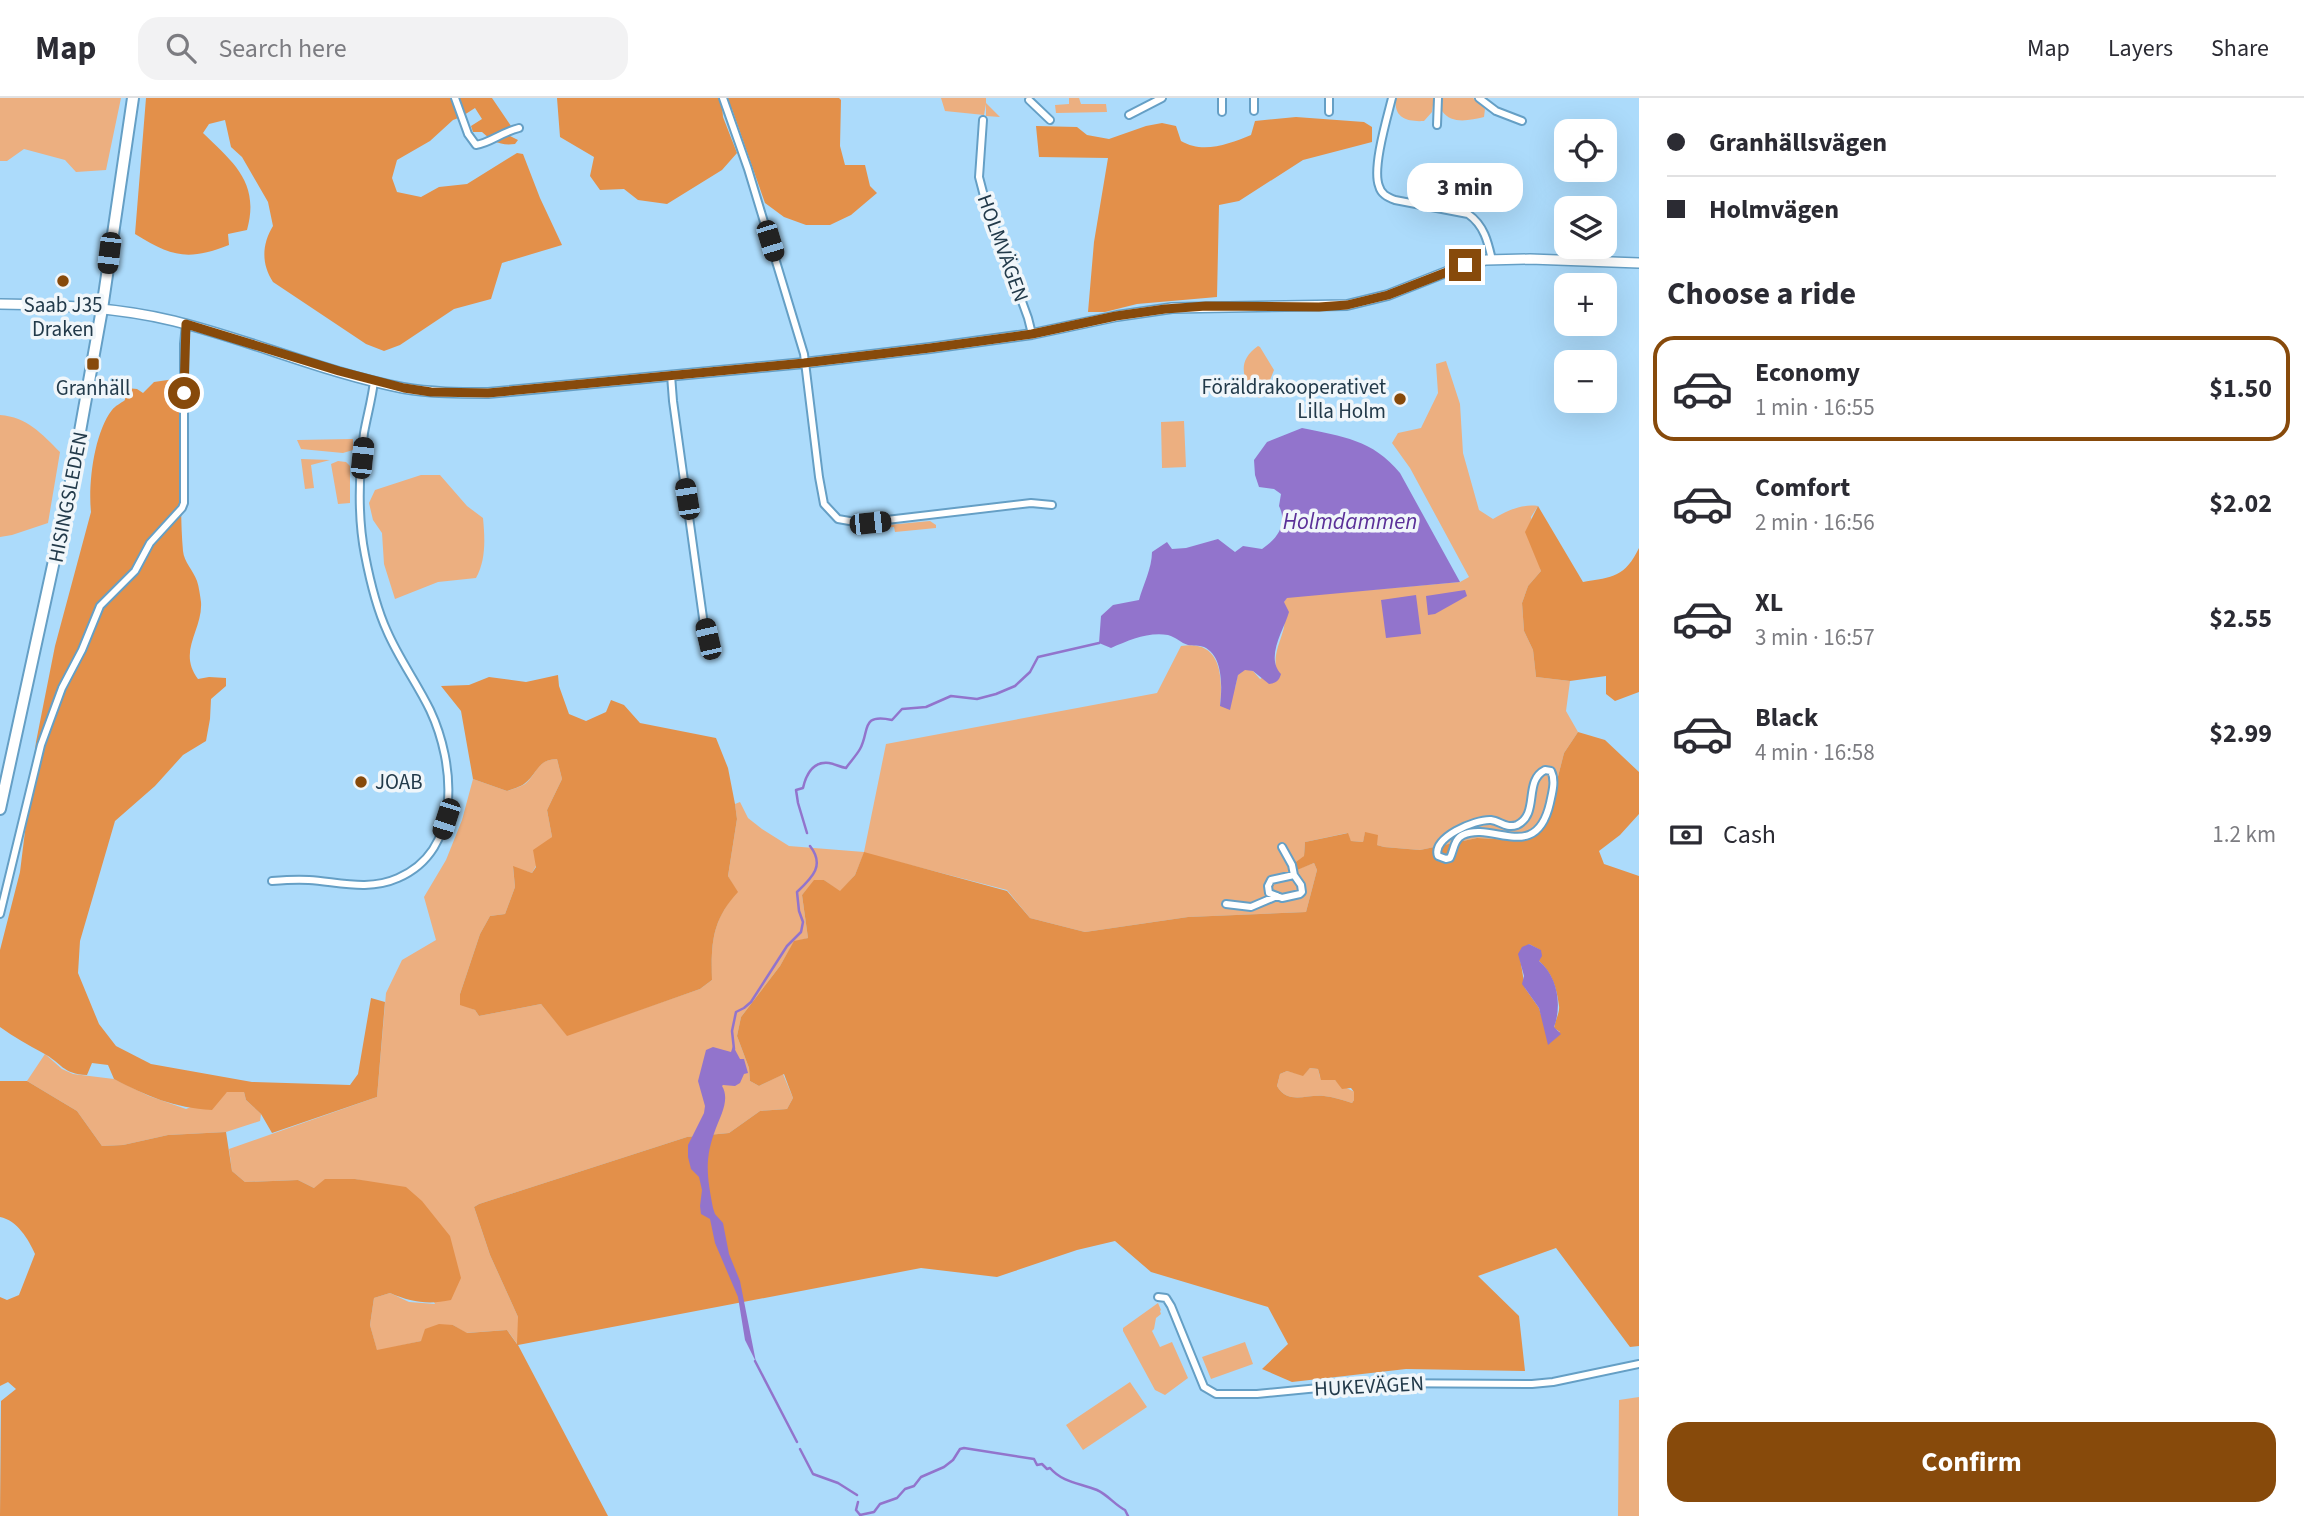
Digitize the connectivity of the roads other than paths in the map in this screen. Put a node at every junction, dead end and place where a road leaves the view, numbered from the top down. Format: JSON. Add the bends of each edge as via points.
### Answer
{"nodes":[{"id":1,"x":133,"y":98,"type":"edge"},
{"id":2,"x":454,"y":98,"type":"edge"},
{"id":3,"x":723,"y":98,"type":"edge"},
{"id":4,"x":1162,"y":98,"type":"edge"},
{"id":5,"x":1222,"y":98,"type":"edge"},
{"id":6,"x":1254,"y":98,"type":"edge"},
{"id":7,"x":1329,"y":98,"type":"edge"},
{"id":8,"x":1392,"y":98,"type":"edge"},
{"id":9,"x":1438,"y":98,"type":"edge"},
{"id":10,"x":1479,"y":98,"type":"edge"},
{"id":11,"x":1029,"y":100,"type":"dead end"},
{"id":12,"x":1254,"y":111,"type":"dead end"},
{"id":13,"x":1222,"y":112,"type":"dead end"},
{"id":14,"x":1329,"y":112,"type":"dead end"},
{"id":15,"x":1129,"y":115,"type":"dead end"},
{"id":16,"x":983,"y":120,"type":"dead end"},
{"id":17,"x":1050,"y":120,"type":"dead end"},
{"id":18,"x":1522,"y":121,"type":"dead end"},
{"id":19,"x":1437,"y":125,"type":"dead end"},
{"id":20,"x":519,"y":128,"type":"dead end"},
{"id":21,"x":1492,"y":260,"type":"junction"},
{"id":22,"x":1639,"y":263,"type":"edge"},
{"id":23,"x":0,"y":304,"type":"edge"},
{"id":24,"x":102,"y":309,"type":"junction"},
{"id":25,"x":186,"y":324,"type":"junction"},
{"id":26,"x":1032,"y":334,"type":"junction"},
{"id":27,"x":804,"y":363,"type":"junction"},
{"id":28,"x":671,"y":375,"type":"junction"},
{"id":29,"x":374,"y":381,"type":"junction"},
{"id":30,"x":1052,"y":505,"type":"dead end"},
{"id":31,"x":710,"y":650,"type":"dead end"},
{"id":32,"x":0,"y":809,"type":"edge"},
{"id":33,"x":1438,"y":844,"type":"joint"},
{"id":34,"x":1282,"y":846,"type":"dead end"},
{"id":35,"x":1294,"y":875,"type":"junction"},
{"id":36,"x":272,"y":881,"type":"dead end"},
{"id":37,"x":1277,"y":897,"type":"junction"},
{"id":38,"x":1226,"y":904,"type":"dead end"},
{"id":39,"x":0,"y":914,"type":"edge"},
{"id":40,"x":1158,"y":1297,"type":"dead end"},
{"id":41,"x":1639,"y":1364,"type":"edge"}],
"edges":[{"from":1,"to":24,"type":"highway","name":"HISINGSLEDEN"},
{"from":2,"to":20,"type":"street","via":[[476,145]]},
{"from":3,"to":27,"type":"street"},
{"from":4,"to":15,"type":"street"},
{"from":5,"to":13,"type":"street"},
{"from":6,"to":12,"type":"street"},
{"from":7,"to":14,"type":"street"},
{"from":8,"to":21,"type":"street","via":[[1377,173],[1382,193],[1395,200],[1468,214],[1484,233]]},
{"from":9,"to":19,"type":"street"},
{"from":10,"to":18,"type":"street"},
{"from":11,"to":17,"type":"street"},
{"from":16,"to":26,"type":"street","name":"HOLMVÄGEN","via":[[979,177]]},
{"from":21,"to":22,"type":"street"},
{"from":21,"to":26,"type":"street","via":[[1465,265],[1360,303],[1165,309]]},
{"from":23,"to":24,"type":"street"},
{"from":24,"to":25,"type":"street"},
{"from":24,"to":32,"type":"highway","name":"HISINGSLEDEN","via":[[68,499]]},
{"from":25,"to":29,"type":"street"},
{"from":25,"to":39,"type":"street","via":[[184,503],[150,542],[135,571],[100,607],[62,688],[41,745]]},
{"from":26,"to":27,"type":"street"},
{"from":27,"to":28,"type":"street"},
{"from":27,"to":30,"type":"street","via":[[823,498],[838,519],[870,523],[1031,503]]},
{"from":28,"to":29,"type":"street","via":[[488,393],[431,392]]},
{"from":28,"to":31,"type":"street"},
{"from":29,"to":36,"type":"street","via":[[360,477],[364,551],[386,630],[441,737],[448,770],[446,819],[431,852],[398,878],[366,886]]},
{"from":33,"to":33,"type":"street","via":[[1477,822],[1517,824],[1527,816],[1536,777],[1545,770],[1552,773],[1547,816],[1537,830],[1515,838],[1465,834],[1455,841],[1446,859],[1438,856]]},
{"from":34,"to":35,"type":"street"},
{"from":35,"to":37,"type":"street","via":[[1301,884],[1300,894]]},
{"from":35,"to":37,"type":"street","via":[[1271,880],[1269,893]]},
{"from":37,"to":38,"type":"street","via":[[1251,907]]},
{"from":40,"to":41,"type":"street","name":"HUKEVÄGEN","via":[[1166,1298],[1171,1307],[1204,1387],[1216,1394],[1370,1383],[1532,1384]]}]}
